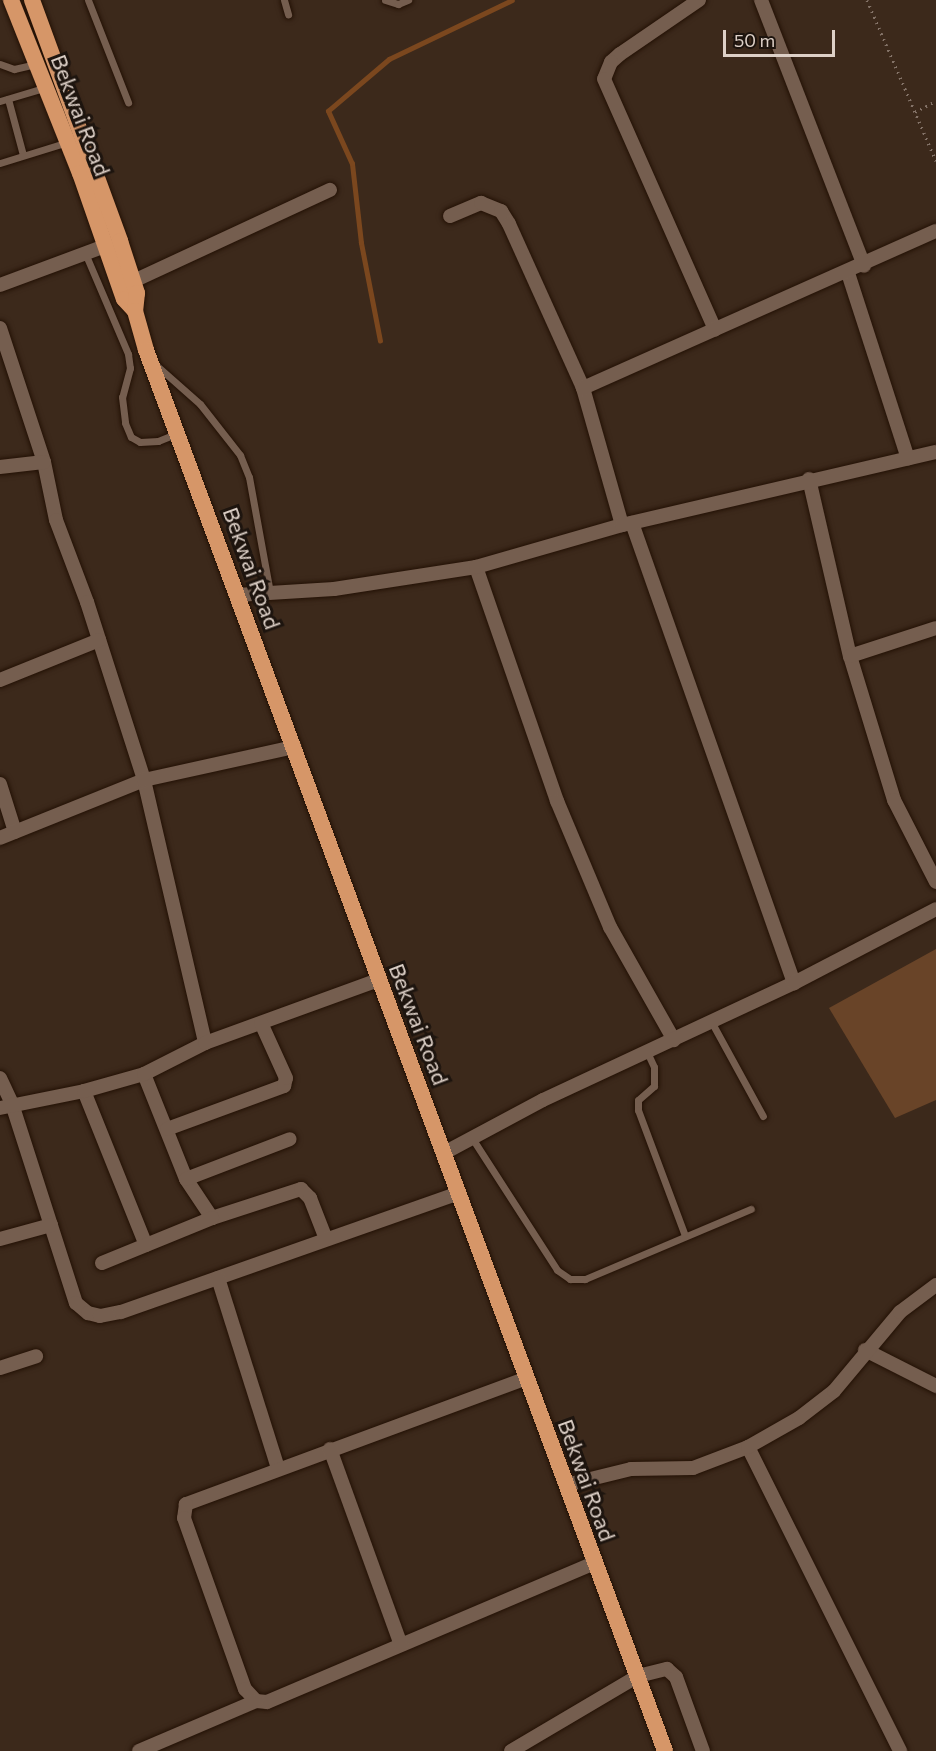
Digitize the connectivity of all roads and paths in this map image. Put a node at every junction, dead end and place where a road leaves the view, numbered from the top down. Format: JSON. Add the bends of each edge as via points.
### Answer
{"nodes":[{"id":1,"x":11,"y":0,"type":"edge"},
{"id":2,"x":33,"y":0,"type":"edge"},
{"id":3,"x":88,"y":0,"type":"edge"},
{"id":4,"x":284,"y":0,"type":"edge"},
{"id":5,"x":385,"y":0,"type":"edge"},
{"id":6,"x":408,"y":0,"type":"edge"},
{"id":7,"x":699,"y":0,"type":"edge"},
{"id":8,"x":761,"y":0,"type":"edge"},
{"id":9,"x":867,"y":0,"type":"edge"},
{"id":10,"x":288,"y":14,"type":"dead end"},
{"id":11,"x":0,"y":64,"type":"edge"},
{"id":12,"x":38,"y":64,"type":"junction"},
{"id":13,"x":47,"y":88,"type":"junction"},
{"id":14,"x":4,"y":100,"type":"edge"},
{"id":15,"x":936,"y":101,"type":"edge"},
{"id":16,"x":128,"y":102,"type":"dead end"},
{"id":17,"x":915,"y":112,"type":"junction"},
{"id":18,"x":68,"y":142,"type":"junction"},
{"id":19,"x":23,"y":155,"type":"junction"},
{"id":20,"x":936,"y":161,"type":"edge"},
{"id":21,"x":0,"y":162,"type":"edge"},
{"id":22,"x":330,"y":190,"type":"dead end"},
{"id":23,"x":450,"y":216,"type":"dead end"},
{"id":24,"x":936,"y":231,"type":"edge"},
{"id":25,"x":112,"y":243,"type":"junction"},
{"id":26,"x":85,"y":253,"type":"junction"},
{"id":27,"x":864,"y":266,"type":"junction"},
{"id":28,"x":848,"y":273,"type":"junction"},
{"id":29,"x":126,"y":284,"type":"junction"},
{"id":30,"x":0,"y":285,"type":"edge"},
{"id":31,"x":0,"y":328,"type":"edge"},
{"id":32,"x":715,"y":329,"type":"junction"},
{"id":33,"x":128,"y":354,"type":"junction"},
{"id":34,"x":148,"y":355,"type":"junction"},
{"id":35,"x":583,"y":388,"type":"junction"},
{"id":36,"x":178,"y":433,"type":"junction"},
{"id":37,"x":936,"y":452,"type":"edge"},
{"id":38,"x":908,"y":459,"type":"junction"},
{"id":39,"x":44,"y":462,"type":"junction"},
{"id":40,"x":0,"y":467,"type":"edge"},
{"id":41,"x":809,"y":479,"type":"junction"},
{"id":42,"x":627,"y":524,"type":"junction"},
{"id":43,"x":476,"y":567,"type":"junction"},
{"id":44,"x":270,"y":593,"type":"junction"},
{"id":45,"x":237,"y":595,"type":"junction"},
{"id":46,"x":936,"y":628,"type":"edge"},
{"id":47,"x":99,"y":640,"type":"junction"},
{"id":48,"x":850,"y":656,"type":"junction"},
{"id":49,"x":0,"y":680,"type":"edge"},
{"id":50,"x":294,"y":747,"type":"junction"},
{"id":51,"x":144,"y":780,"type":"junction"},
{"id":52,"x":0,"y":784,"type":"edge"},
{"id":53,"x":15,"y":832,"type":"junction"},
{"id":54,"x":0,"y":838,"type":"edge"},
{"id":55,"x":936,"y":882,"type":"edge"},
{"id":56,"x":936,"y":909,"type":"edge"},
{"id":57,"x":378,"y":980,"type":"junction"},
{"id":58,"x":794,"y":983,"type":"junction"},
{"id":59,"x":261,"y":1023,"type":"junction"},
{"id":60,"x":712,"y":1023,"type":"junction"},
{"id":61,"x":674,"y":1040,"type":"junction"},
{"id":62,"x":205,"y":1043,"type":"junction"},
{"id":63,"x":648,"y":1054,"type":"junction"},
{"id":64,"x":144,"y":1074,"type":"junction"},
{"id":65,"x":0,"y":1078,"type":"edge"},
{"id":66,"x":84,"y":1091,"type":"junction"},
{"id":67,"x":6,"y":1106,"type":"edge"},
{"id":68,"x":763,"y":1116,"type":"dead end"},
{"id":69,"x":166,"y":1129,"type":"junction"},
{"id":70,"x":472,"y":1138,"type":"junction"},
{"id":71,"x":290,"y":1139,"type":"dead end"},
{"id":72,"x":444,"y":1153,"type":"junction"},
{"id":73,"x":186,"y":1179,"type":"junction"},
{"id":74,"x":458,"y":1193,"type":"junction"},
{"id":75,"x":751,"y":1209,"type":"dead end"},
{"id":76,"x":212,"y":1218,"type":"junction"},
{"id":77,"x":51,"y":1225,"type":"junction"},
{"id":78,"x":685,"y":1236,"type":"junction"},
{"id":79,"x":0,"y":1239,"type":"edge"},
{"id":80,"x":326,"y":1239,"type":"junction"},
{"id":81,"x":146,"y":1245,"type":"junction"},
{"id":82,"x":102,"y":1263,"type":"dead end"},
{"id":83,"x":218,"y":1278,"type":"junction"},
{"id":84,"x":936,"y":1285,"type":"edge"},
{"id":85,"x":865,"y":1350,"type":"junction"},
{"id":86,"x":36,"y":1356,"type":"dead end"},
{"id":87,"x":0,"y":1368,"type":"edge"},
{"id":88,"x":527,"y":1378,"type":"junction"},
{"id":89,"x":936,"y":1386,"type":"edge"},
{"id":90,"x":748,"y":1448,"type":"junction"},
{"id":91,"x":330,"y":1449,"type":"junction"},
{"id":92,"x":278,"y":1468,"type":"junction"},
{"id":93,"x":566,"y":1485,"type":"junction"},
{"id":94,"x":594,"y":1563,"type":"junction"},
{"id":95,"x":401,"y":1645,"type":"junction"},
{"id":96,"x":638,"y":1676,"type":"junction"},
{"id":97,"x":256,"y":1701,"type":"junction"},
{"id":98,"x":139,"y":1751,"type":"edge"},
{"id":99,"x":511,"y":1751,"type":"edge"},
{"id":100,"x":665,"y":1751,"type":"edge"},
{"id":101,"x":703,"y":1751,"type":"edge"},
{"id":102,"x":900,"y":1751,"type":"edge"}],
"edges":[{"from":1,"to":12,"type":"highway","name":"Bekwai Road"},
{"from":2,"to":25,"type":"highway","name":"Bekwai Road"},
{"from":3,"to":16,"type":"lane"},
{"from":4,"to":10,"type":"lane"},
{"from":5,"to":6,"type":"lane","via":[[398,4]]},
{"from":7,"to":32,"type":"street","via":[[620,54],[611,62],[604,79]]},
{"from":8,"to":27,"type":"street"},
{"from":9,"to":17,"type":"path"},
{"from":11,"to":12,"type":"lane","via":[[14,69]]},
{"from":12,"to":13,"type":"highway","name":"Bekwai Road"},
{"from":13,"to":14,"type":"lane"},
{"from":13,"to":18,"type":"highway","name":"Bekwai Road"},
{"from":14,"to":19,"type":"lane"},
{"from":15,"to":17,"type":"path"},
{"from":17,"to":20,"type":"path"},
{"from":18,"to":19,"type":"lane"},
{"from":18,"to":25,"type":"highway","name":"Bekwai Road"},
{"from":19,"to":21,"type":"lane"},
{"from":22,"to":29,"type":"street"},
{"from":23,"to":35,"type":"street","via":[[481,203],[501,211]]},
{"from":24,"to":27,"type":"street"},
{"from":25,"to":26,"type":"street"},
{"from":25,"to":29,"type":"highway","name":"Bekwai Road"},
{"from":26,"to":30,"type":"street"},
{"from":26,"to":33,"type":"lane"},
{"from":27,"to":28,"type":"street"},
{"from":28,"to":32,"type":"street"},
{"from":28,"to":38,"type":"street"},
{"from":29,"to":34,"type":"highway","name":"Bekwai Road","via":[[137,293],[135,311]]},
{"from":31,"to":39,"type":"street"},
{"from":32,"to":35,"type":"street"},
{"from":33,"to":34,"type":"lane"},
{"from":33,"to":36,"type":"lane","via":[[130,368],[122,397],[131,437],[140,442],[158,441]]},
{"from":34,"to":36,"type":"highway","name":"Bekwai Road"},
{"from":34,"to":44,"type":"lane","via":[[200,404],[240,455],[249,477]]},
{"from":35,"to":42,"type":"street"},
{"from":36,"to":45,"type":"highway","name":"Bekwai Road"},
{"from":37,"to":38,"type":"street"},
{"from":38,"to":41,"type":"street"},
{"from":39,"to":40,"type":"street"},
{"from":39,"to":47,"type":"street","via":[[56,520]]},
{"from":41,"to":42,"type":"street"},
{"from":41,"to":48,"type":"street"},
{"from":42,"to":43,"type":"street"},
{"from":42,"to":58,"type":"street"},
{"from":43,"to":44,"type":"street","via":[[334,589]]},
{"from":43,"to":61,"type":"street","via":[[557,801],[610,927]]},
{"from":44,"to":45,"type":"street"},
{"from":45,"to":50,"type":"highway","name":"Bekwai Road"},
{"from":46,"to":48,"type":"street"},
{"from":47,"to":49,"type":"street"},
{"from":47,"to":51,"type":"street"},
{"from":48,"to":55,"type":"street","via":[[894,800]]},
{"from":50,"to":51,"type":"street"},
{"from":50,"to":57,"type":"highway","name":"Bekwai Road"},
{"from":51,"to":53,"type":"street"},
{"from":51,"to":62,"type":"street"},
{"from":52,"to":53,"type":"street"},
{"from":53,"to":54,"type":"street"},
{"from":56,"to":58,"type":"street"},
{"from":57,"to":59,"type":"street"},
{"from":57,"to":72,"type":"highway","name":"Bekwai Road"},
{"from":58,"to":60,"type":"street"},
{"from":59,"to":62,"type":"street"},
{"from":59,"to":69,"type":"street","via":[[286,1078],[284,1086]]},
{"from":60,"to":61,"type":"street"},
{"from":60,"to":68,"type":"lane"},
{"from":61,"to":63,"type":"street"},
{"from":62,"to":64,"type":"street"},
{"from":63,"to":70,"type":"street","via":[[543,1100]]},
{"from":63,"to":78,"type":"lane","via":[[654,1067],[654,1086],[638,1100],[638,1110]]},
{"from":64,"to":66,"type":"street"},
{"from":64,"to":69,"type":"street"},
{"from":65,"to":67,"type":"street"},
{"from":66,"to":67,"type":"street"},
{"from":66,"to":81,"type":"street"},
{"from":67,"to":77,"type":"street"},
{"from":69,"to":73,"type":"street"},
{"from":70,"to":72,"type":"street"},
{"from":70,"to":78,"type":"lane","via":[[557,1270],[570,1279],[585,1279]]},
{"from":71,"to":73,"type":"street"},
{"from":72,"to":74,"type":"highway","name":"Bekwai Road"},
{"from":73,"to":76,"type":"street"},
{"from":74,"to":80,"type":"street"},
{"from":74,"to":88,"type":"highway","name":"Bekwai Road"},
{"from":75,"to":78,"type":"lane"},
{"from":76,"to":80,"type":"street","via":[[301,1189],[309,1198]]},
{"from":76,"to":81,"type":"street"},
{"from":77,"to":79,"type":"street"},
{"from":77,"to":83,"type":"street","via":[[76,1303],[88,1313],[100,1316],[121,1312]]},
{"from":80,"to":83,"type":"street"},
{"from":81,"to":82,"type":"street"},
{"from":83,"to":92,"type":"street"},
{"from":84,"to":85,"type":"street","via":[[908,1305]]},
{"from":85,"to":89,"type":"street"},
{"from":85,"to":90,"type":"street","via":[[834,1391],[799,1418]]},
{"from":86,"to":87,"type":"street"},
{"from":88,"to":91,"type":"street"},
{"from":88,"to":93,"type":"highway","name":"Bekwai Road"},
{"from":90,"to":93,"type":"street","via":[[693,1468],[631,1469]]},
{"from":90,"to":102,"type":"street"},
{"from":91,"to":92,"type":"street"},
{"from":91,"to":95,"type":"street"},
{"from":92,"to":97,"type":"street","via":[[190,1499],[183,1510],[246,1689]]},
{"from":93,"to":94,"type":"highway","name":"Bekwai Road"},
{"from":94,"to":95,"type":"street"},
{"from":94,"to":96,"type":"highway","name":"Bekwai Road"},
{"from":95,"to":97,"type":"street","via":[[267,1702]]},
{"from":96,"to":99,"type":"street"},
{"from":96,"to":100,"type":"highway","name":"Bekwai Road"},
{"from":96,"to":101,"type":"street","via":[[666,1669],[676,1677]]},
{"from":97,"to":98,"type":"street"}]}
